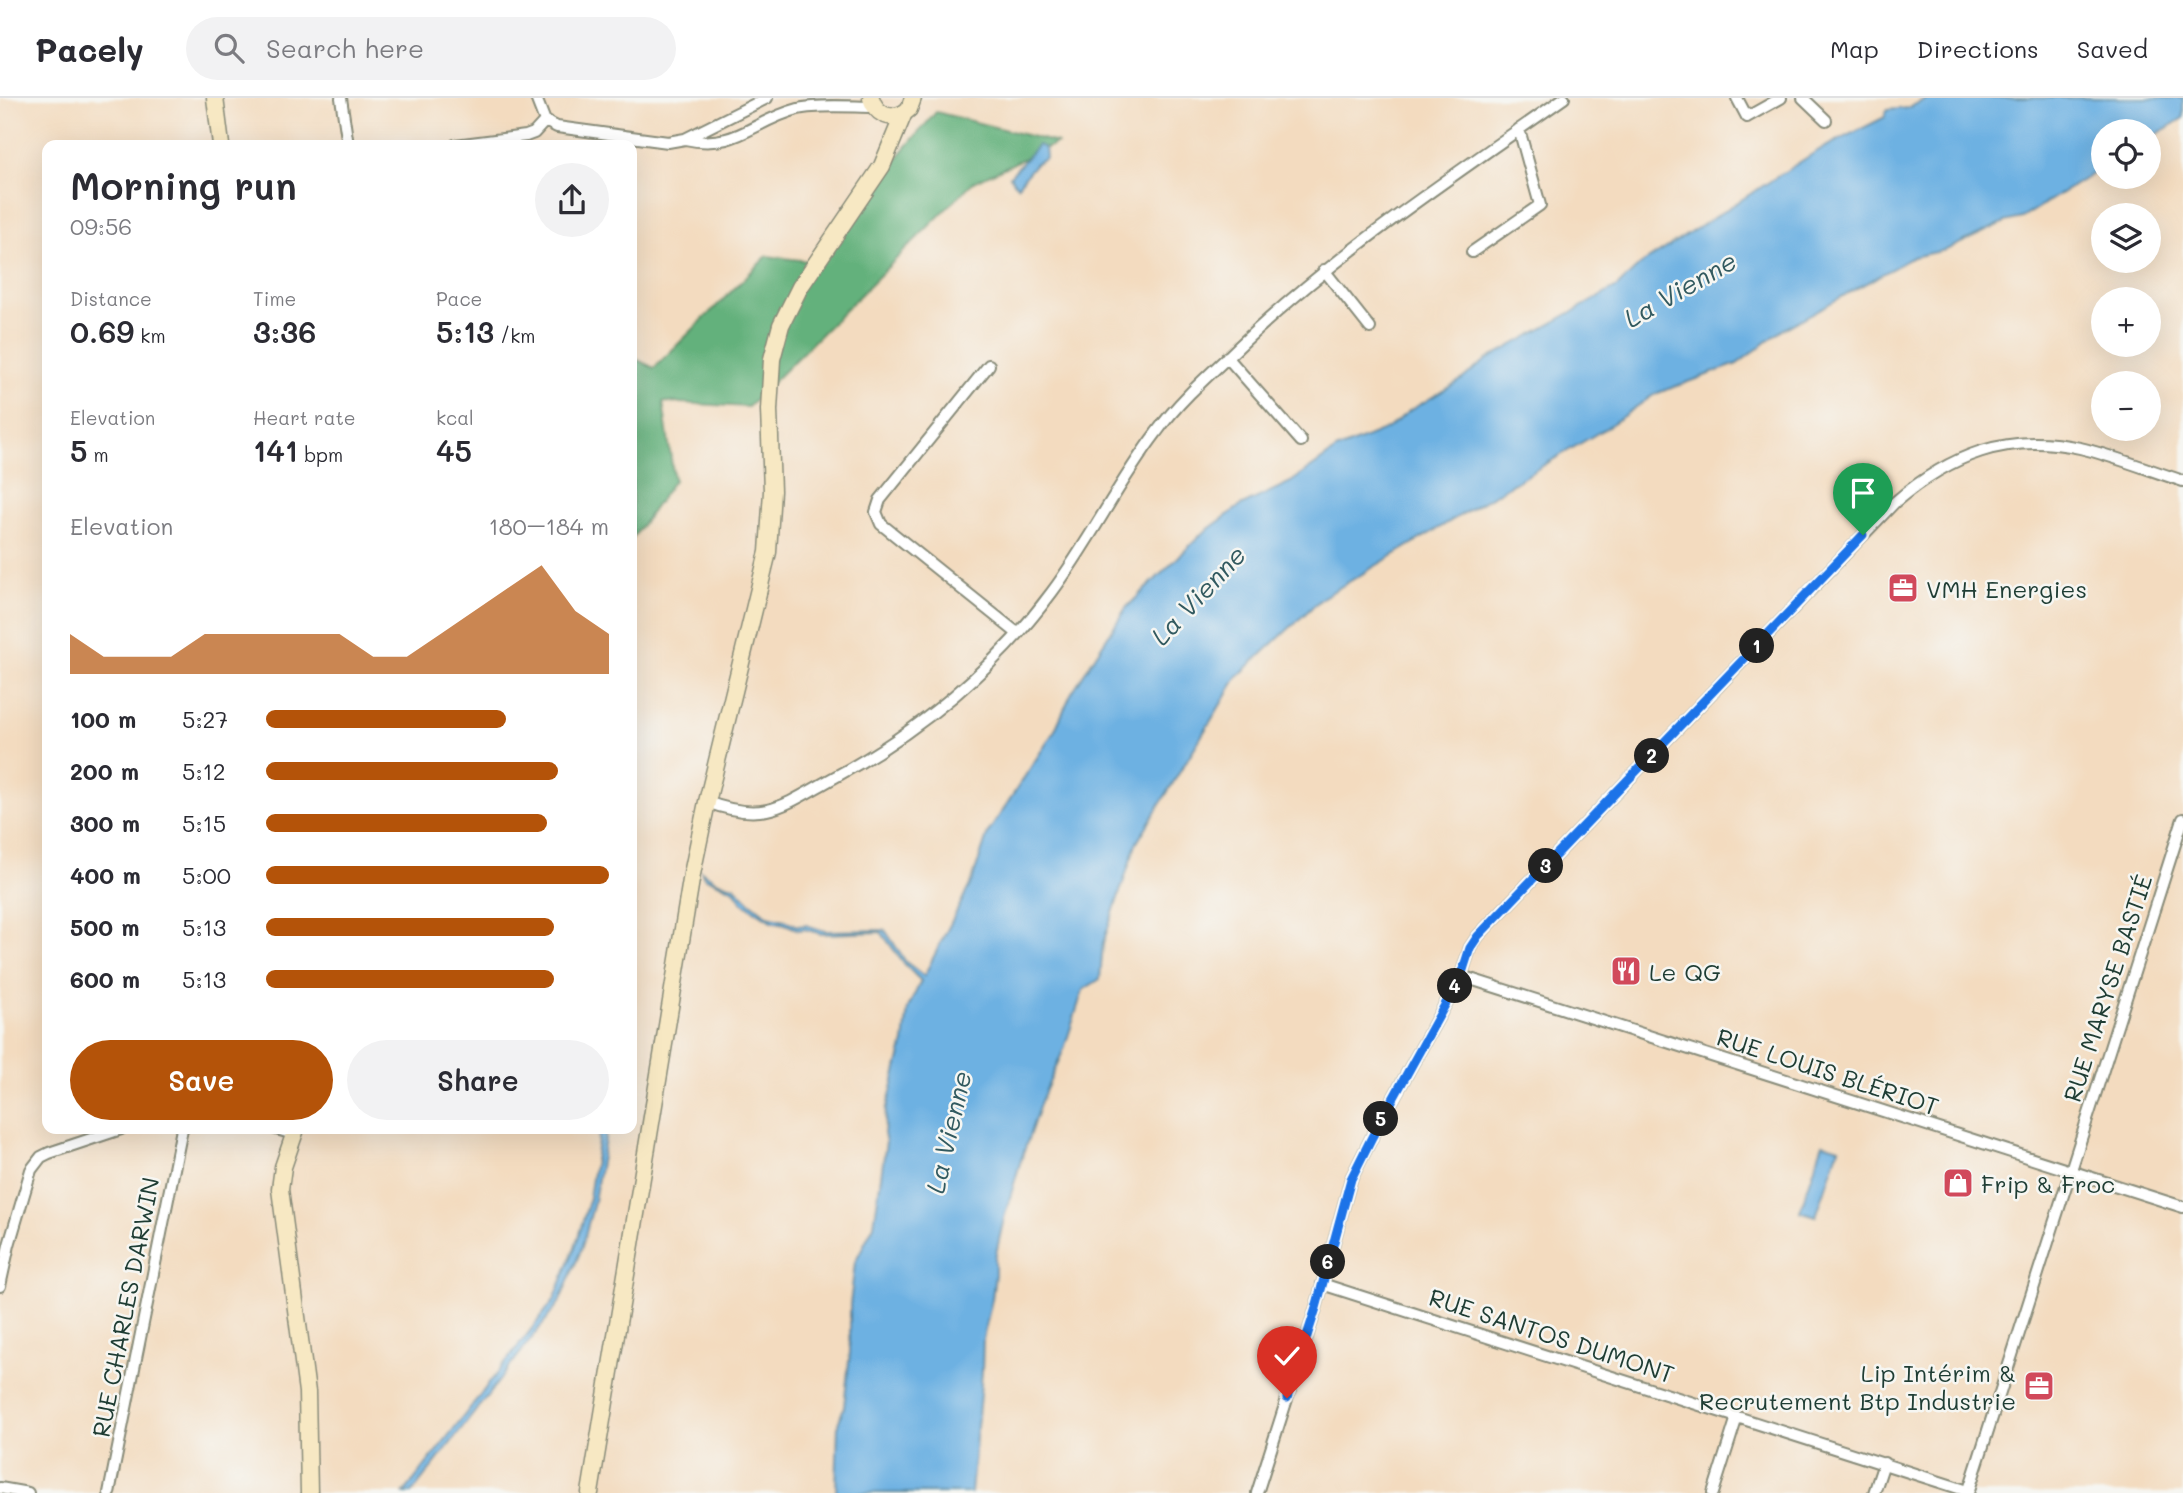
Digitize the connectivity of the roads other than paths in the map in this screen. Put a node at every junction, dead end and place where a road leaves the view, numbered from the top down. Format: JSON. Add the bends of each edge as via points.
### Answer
{"nodes":[{"id":1,"x":215,"y":98,"type":"edge"},
{"id":2,"x":341,"y":98,"type":"edge"},
{"id":3,"x":537,"y":98,"type":"edge"},
{"id":4,"x":767,"y":98,"type":"edge"},
{"id":5,"x":913,"y":98,"type":"edge"},
{"id":6,"x":1564,"y":98,"type":"edge"},
{"id":7,"x":1737,"y":98,"type":"edge"},
{"id":8,"x":1781,"y":98,"type":"edge"},
{"id":9,"x":1803,"y":98,"type":"edge"},
{"id":10,"x":803,"y":103,"type":"edge"},
{"id":11,"x":876,"y":106,"type":"edge"},
{"id":12,"x":904,"y":113,"type":"junction"},
{"id":13,"x":1826,"y":120,"type":"dead end"},
{"id":14,"x":545,"y":121,"type":"junction"},
{"id":15,"x":1520,"y":129,"type":"junction"},
{"id":16,"x":685,"y":139,"type":"junction"},
{"id":17,"x":220,"y":140,"type":"edge"},
{"id":18,"x":347,"y":140,"type":"edge"},
{"id":19,"x":494,"y":140,"type":"edge"},
{"id":20,"x":887,"y":156,"type":"junction"},
{"id":21,"x":1472,"y":252,"type":"dead end"},
{"id":22,"x":1324,"y":270,"type":"junction"},
{"id":23,"x":1370,"y":328,"type":"dead end"},
{"id":24,"x":1227,"y":357,"type":"junction"},
{"id":25,"x":989,"y":365,"type":"dead end"},
{"id":26,"x":1301,"y":441,"type":"dead end"},
{"id":27,"x":2183,"y":481,"type":"edge"},
{"id":28,"x":1017,"y":633,"type":"junction"},
{"id":29,"x":707,"y":802,"type":"junction"},
{"id":30,"x":2183,"y":819,"type":"edge"},
{"id":31,"x":1461,"y":976,"type":"junction"},
{"id":32,"x":106,"y":1134,"type":"edge"},
{"id":33,"x":181,"y":1134,"type":"edge"},
{"id":34,"x":294,"y":1134,"type":"edge"},
{"id":35,"x":2071,"y":1171,"type":"junction"},
{"id":36,"x":2183,"y":1207,"type":"edge"},
{"id":37,"x":1322,"y":1284,"type":"junction"},
{"id":38,"x":0,"y":1286,"type":"edge"},
{"id":39,"x":1737,"y":1417,"type":"junction"},
{"id":40,"x":1884,"y":1463,"type":"junction"},
{"id":41,"x":0,"y":1488,"type":"edge"},
{"id":42,"x":1968,"y":1492,"type":"edge"},
{"id":43,"x":28,"y":1493,"type":"edge"},
{"id":44,"x":109,"y":1493,"type":"edge"},
{"id":45,"x":309,"y":1493,"type":"edge"},
{"id":46,"x":590,"y":1493,"type":"edge"},
{"id":47,"x":1257,"y":1493,"type":"edge"},
{"id":48,"x":1713,"y":1493,"type":"edge"},
{"id":49,"x":1874,"y":1493,"type":"edge"}],
"edges":[{"from":1,"to":17,"type":"street"},
{"from":2,"to":18,"type":"street"},
{"from":3,"to":14,"type":"street"},
{"from":4,"to":16,"type":"street"},
{"from":5,"to":12,"type":"street"},
{"from":6,"to":15,"type":"street"},
{"from":7,"to":8,"type":"street","via":[[1747,117]]},
{"from":9,"to":13,"type":"street"},
{"from":10,"to":11,"type":"street"},
{"from":10,"to":16,"type":"street","via":[[732,139],[703,143]]},
{"from":11,"to":12,"type":"street","via":[[893,117]]},
{"from":11,"to":20,"type":"street","via":[[888,134]]},
{"from":12,"to":20,"type":"street"},
{"from":14,"to":16,"type":"street","via":[[584,132],[668,142]]},
{"from":14,"to":19,"type":"street","via":[[534,133]]},
{"from":15,"to":21,"type":"street","via":[[1540,205]]},
{"from":15,"to":22,"type":"street"},
{"from":20,"to":29,"type":"street","via":[[800,287],[775,344],[770,379],[768,552]]},
{"from":22,"to":23,"type":"street"},
{"from":22,"to":24,"type":"street"},
{"from":24,"to":26,"type":"street"},
{"from":24,"to":28,"type":"street","via":[[1157,431],[1076,559]]},
{"from":25,"to":28,"type":"street","via":[[880,500],[876,512],[881,524]]},
{"from":27,"to":31,"type":"street","via":[[2081,448],[2030,443],[1983,450],[1932,472],[1895,502],[1478,936]]},
{"from":28,"to":29,"type":"street","via":[[938,709],[863,762],[785,805],[758,813]]},
{"from":29,"to":46,"type":"street","via":[[685,909]]},
{"from":30,"to":35,"type":"street","name":"RUE MARYSE BASTIÉ"},
{"from":31,"to":35,"type":"street","name":"RUE LOUIS BLÉRIOT"},
{"from":31,"to":37,"type":"street","via":[[1355,1169]]},
{"from":32,"to":38,"type":"street","via":[[49,1153],[31,1170]]},
{"from":33,"to":44,"type":"street","name":"RUE CHARLES DARWIN"},
{"from":34,"to":45,"type":"street","via":[[280,1189],[307,1392]]},
{"from":35,"to":36,"type":"street","name":"RUE LOUIS BLÉRIOT"},
{"from":35,"to":42,"type":"street","name":"RUE MARYSE BASTIÉ"},
{"from":37,"to":39,"type":"street","name":"RUE SANTOS DUMONT"},
{"from":37,"to":47,"type":"street"},
{"from":39,"to":40,"type":"street","name":"RUE SANTOS DUMONT"},
{"from":39,"to":48,"type":"street"},
{"from":40,"to":42,"type":"street","name":"RUE SANTOS DUMONT"},
{"from":40,"to":49,"type":"street"},
{"from":41,"to":43,"type":"street"}]}
